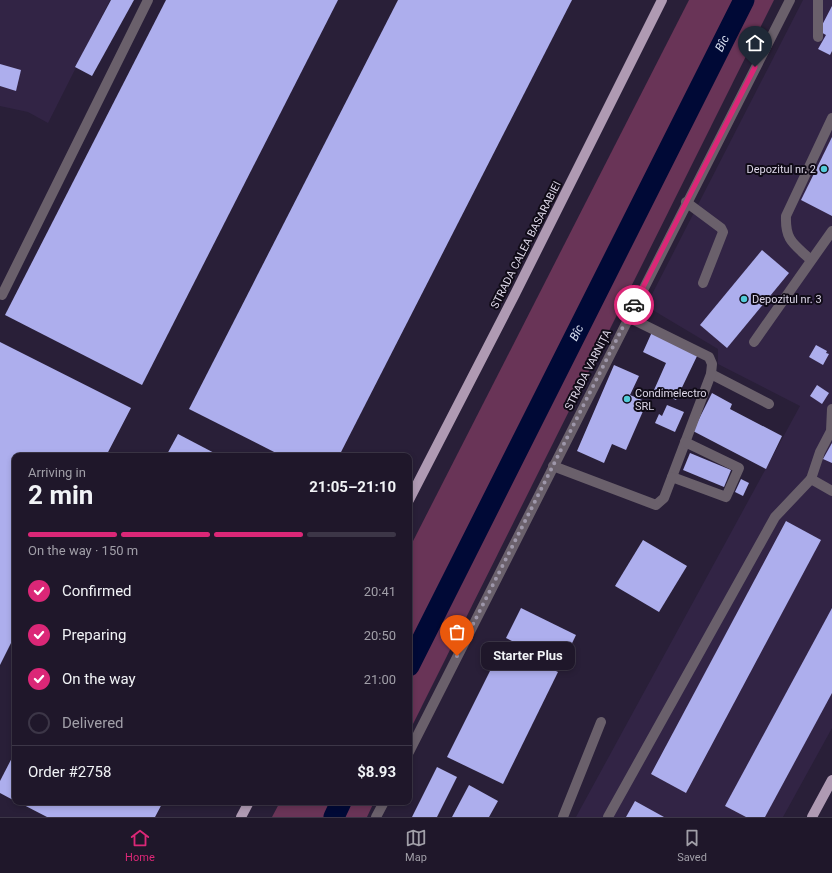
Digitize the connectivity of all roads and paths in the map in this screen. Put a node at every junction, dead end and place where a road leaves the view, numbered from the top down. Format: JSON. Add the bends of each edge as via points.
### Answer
{"nodes":[{"id":1,"x":148,"y":0,"type":"edge"},
{"id":2,"x":662,"y":0,"type":"edge"},
{"id":3,"x":790,"y":0,"type":"edge"},
{"id":4,"x":818,"y":0,"type":"edge"},
{"id":5,"x":818,"y":37,"type":"dead end"},
{"id":6,"x":832,"y":118,"type":"edge"},
{"id":7,"x":686,"y":202,"type":"junction"},
{"id":8,"x":832,"y":231,"type":"edge"},
{"id":9,"x":811,"y":260,"type":"junction"},
{"id":10,"x":703,"y":282,"type":"dead end"},
{"id":11,"x":2,"y":295,"type":"dead end"},
{"id":12,"x":628,"y":317,"type":"junction"},
{"id":13,"x":754,"y":342,"type":"dead end"},
{"id":14,"x":711,"y":374,"type":"junction"},
{"id":15,"x":769,"y":404,"type":"dead end"},
{"id":16,"x":832,"y":410,"type":"edge"},
{"id":17,"x":685,"y":442,"type":"junction"},
{"id":18,"x":553,"y":466,"type":"junction"},
{"id":19,"x":672,"y":477,"type":"junction"},
{"id":20,"x":811,"y":479,"type":"junction"},
{"id":21,"x":832,"y":491,"type":"edge"},
{"id":22,"x":412,"y":494,"type":"edge"},
{"id":23,"x":601,"y":722,"type":"dead end"},
{"id":24,"x":412,"y":746,"type":"edge"},
{"id":25,"x":832,"y":780,"type":"edge"},
{"id":26,"x":247,"y":805,"type":"edge"},
{"id":27,"x":382,"y":805,"type":"edge"},
{"id":28,"x":241,"y":817,"type":"edge"},
{"id":29,"x":376,"y":817,"type":"edge"},
{"id":30,"x":563,"y":817,"type":"edge"},
{"id":31,"x":608,"y":817,"type":"edge"},
{"id":32,"x":812,"y":817,"type":"edge"}],
"edges":[{"from":1,"to":11,"type":"street"},
{"from":2,"to":22,"type":"main road","name":"STRADA CALEA BASARABIEI"},
{"from":3,"to":7,"type":"street","name":"STRADA VARNIȚA"},
{"from":4,"to":5,"type":"street"},
{"from":6,"to":9,"type":"street","via":[[786,216],[786,230],[791,242]]},
{"from":7,"to":10,"type":"street","via":[[723,232]]},
{"from":7,"to":12,"type":"street","name":"STRADA VARNIȚA"},
{"from":8,"to":9,"type":"street"},
{"from":9,"to":13,"type":"street"},
{"from":12,"to":14,"type":"street","via":[[709,356],[712,364]]},
{"from":12,"to":18,"type":"street","name":"STRADA VARNIȚA"},
{"from":14,"to":15,"type":"street"},
{"from":14,"to":17,"type":"street"},
{"from":16,"to":20,"type":"street","via":[[831,431],[820,452]]},
{"from":17,"to":19,"type":"street"},
{"from":17,"to":19,"type":"street","via":[[738,468],[726,497]]},
{"from":18,"to":19,"type":"street","via":[[656,505],[664,498]]},
{"from":18,"to":24,"type":"street","name":"STRADA VARNIȚA"},
{"from":20,"to":21,"type":"street"},
{"from":20,"to":31,"type":"street","via":[[775,517]]},
{"from":23,"to":30,"type":"street"},
{"from":25,"to":32,"type":"main road"},
{"from":26,"to":28,"type":"main road"},
{"from":27,"to":29,"type":"street"}]}
